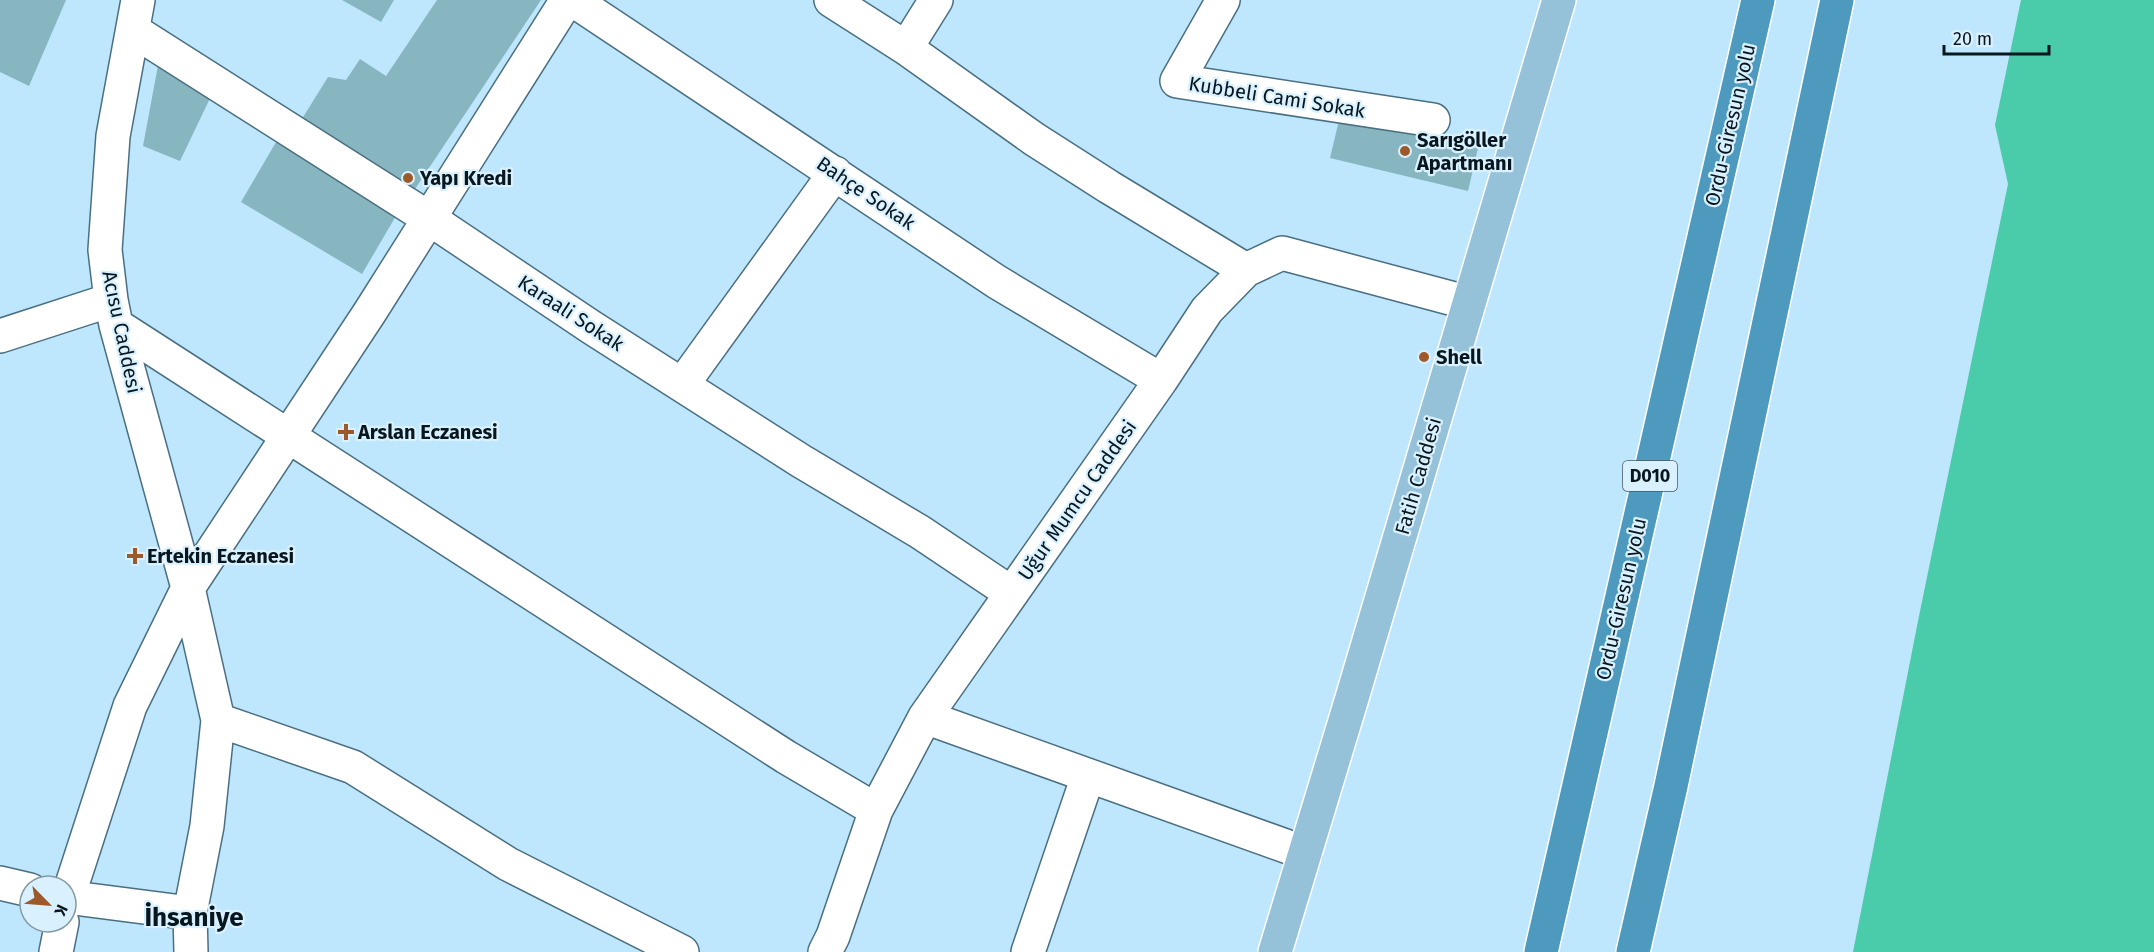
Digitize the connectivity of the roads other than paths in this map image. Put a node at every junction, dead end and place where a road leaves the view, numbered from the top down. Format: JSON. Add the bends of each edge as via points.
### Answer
{"nodes":[{"id":1,"x":567,"y":0,"type":"edge"},
{"id":2,"x":573,"y":0,"type":"edge"},
{"id":3,"x":831,"y":0,"type":"edge"},
{"id":4,"x":936,"y":0,"type":"edge"},
{"id":5,"x":1223,"y":0,"type":"edge"},
{"id":6,"x":1559,"y":0,"type":"edge"},
{"id":7,"x":1758,"y":0,"type":"edge"},
{"id":8,"x":1837,"y":0,"type":"edge"},
{"id":9,"x":136,"y":15,"type":"edge"},
{"id":10,"x":906,"y":48,"type":"junction"},
{"id":11,"x":1433,"y":120,"type":"dead end"},
{"id":12,"x":835,"y":173,"type":"junction"},
{"id":13,"x":430,"y":219,"type":"junction"},
{"id":14,"x":1246,"y":270,"type":"junction"},
{"id":15,"x":1469,"y":303,"type":"junction"},
{"id":16,"x":113,"y":312,"type":"junction"},
{"id":17,"x":0,"y":336,"type":"edge"},
{"id":18,"x":1161,"y":380,"type":"junction"},
{"id":19,"x":682,"y":385,"type":"junction"},
{"id":20,"x":288,"y":436,"type":"junction"},
{"id":21,"x":188,"y":588,"type":"junction"},
{"id":22,"x":1011,"y":593,"type":"junction"},
{"id":23,"x":925,"y":717,"type":"junction"},
{"id":24,"x":218,"y":720,"type":"junction"},
{"id":25,"x":1088,"y":776,"type":"junction"},
{"id":26,"x":876,"y":810,"type":"junction"},
{"id":27,"x":1305,"y":853,"type":"junction"},
{"id":28,"x":75,"y":874,"type":"edge"},
{"id":29,"x":0,"y":884,"type":"edge"},
{"id":30,"x":18,"y":888,"type":"edge"},
{"id":31,"x":78,"y":906,"type":"edge"},
{"id":32,"x":190,"y":913,"type":"junction"},
{"id":33,"x":59,"y":934,"type":"edge"},
{"id":34,"x":56,"y":952,"type":"edge"},
{"id":35,"x":191,"y":952,"type":"edge"},
{"id":36,"x":682,"y":952,"type":"edge"},
{"id":37,"x":825,"y":952,"type":"edge"},
{"id":38,"x":1028,"y":952,"type":"edge"},
{"id":39,"x":1275,"y":952,"type":"edge"},
{"id":40,"x":1541,"y":952,"type":"edge"},
{"id":41,"x":1633,"y":952,"type":"edge"}],
"edges":[{"from":1,"to":13,"type":"street"},
{"from":2,"to":12,"type":"street","name":"Bahçe Sokak"},
{"from":3,"to":10,"type":"street"},
{"from":4,"to":10,"type":"street"},
{"from":5,"to":11,"type":"street","name":"Kubbeli Cami Sokak","via":[[1177,81]]},
{"from":6,"to":15,"type":"main road","name":"Fatih Caddesi"},
{"from":7,"to":40,"type":"highway","name":"Ordu-Giresun yolu","number":"D010"},
{"from":8,"to":41,"type":"highway"},
{"from":9,"to":13,"type":"street","name":"Karaali Sokak"},
{"from":9,"to":16,"type":"street","name":"Acısu Caddesi","via":[[113,136],[105,250]]},
{"from":10,"to":14,"type":"street","via":[[1034,139]]},
{"from":12,"to":18,"type":"street","name":"Bahçe Sokak","via":[[997,282]]},
{"from":12,"to":19,"type":"street"},
{"from":13,"to":19,"type":"street","name":"Karaali Sokak"},
{"from":13,"to":20,"type":"street"},
{"from":14,"to":15,"type":"street","name":"Uğur Mumcu Caddesi","via":[[1282,253]]},
{"from":14,"to":18,"type":"street","name":"Uğur Mumcu Caddesi","via":[[1207,310]]},
{"from":15,"to":27,"type":"main road","name":"Fatih Caddesi"},
{"from":16,"to":17,"type":"street"},
{"from":16,"to":20,"type":"street"},
{"from":16,"to":21,"type":"street","name":"Acısu Caddesi"},
{"from":18,"to":22,"type":"street","name":"Uğur Mumcu Caddesi"},
{"from":19,"to":22,"type":"street","name":"Karaali Sokak"},
{"from":20,"to":21,"type":"street"},
{"from":20,"to":26,"type":"street","via":[[786,757]]},
{"from":21,"to":24,"type":"street","name":"Acısu Caddesi"},
{"from":21,"to":28,"type":"street","via":[[130,706]]},
{"from":22,"to":23,"type":"street","name":"Uğur Mumcu Caddesi"},
{"from":23,"to":25,"type":"street"},
{"from":23,"to":26,"type":"street","name":"Uğur Mumcu Caddesi"},
{"from":24,"to":32,"type":"street","name":"Acısu Caddesi","via":[[207,826]]},
{"from":24,"to":36,"type":"street","via":[[353,767],[508,864]]},
{"from":25,"to":27,"type":"street"},
{"from":25,"to":38,"type":"street"},
{"from":26,"to":37,"type":"street","name":"Uğur Mumcu Caddesi"},
{"from":27,"to":39,"type":"main road","name":"Fatih Caddesi"},
{"from":29,"to":30,"type":"street"},
{"from":31,"to":32,"type":"street"},
{"from":32,"to":35,"type":"street","name":"Acısu Caddesi"},
{"from":33,"to":34,"type":"street"}]}
